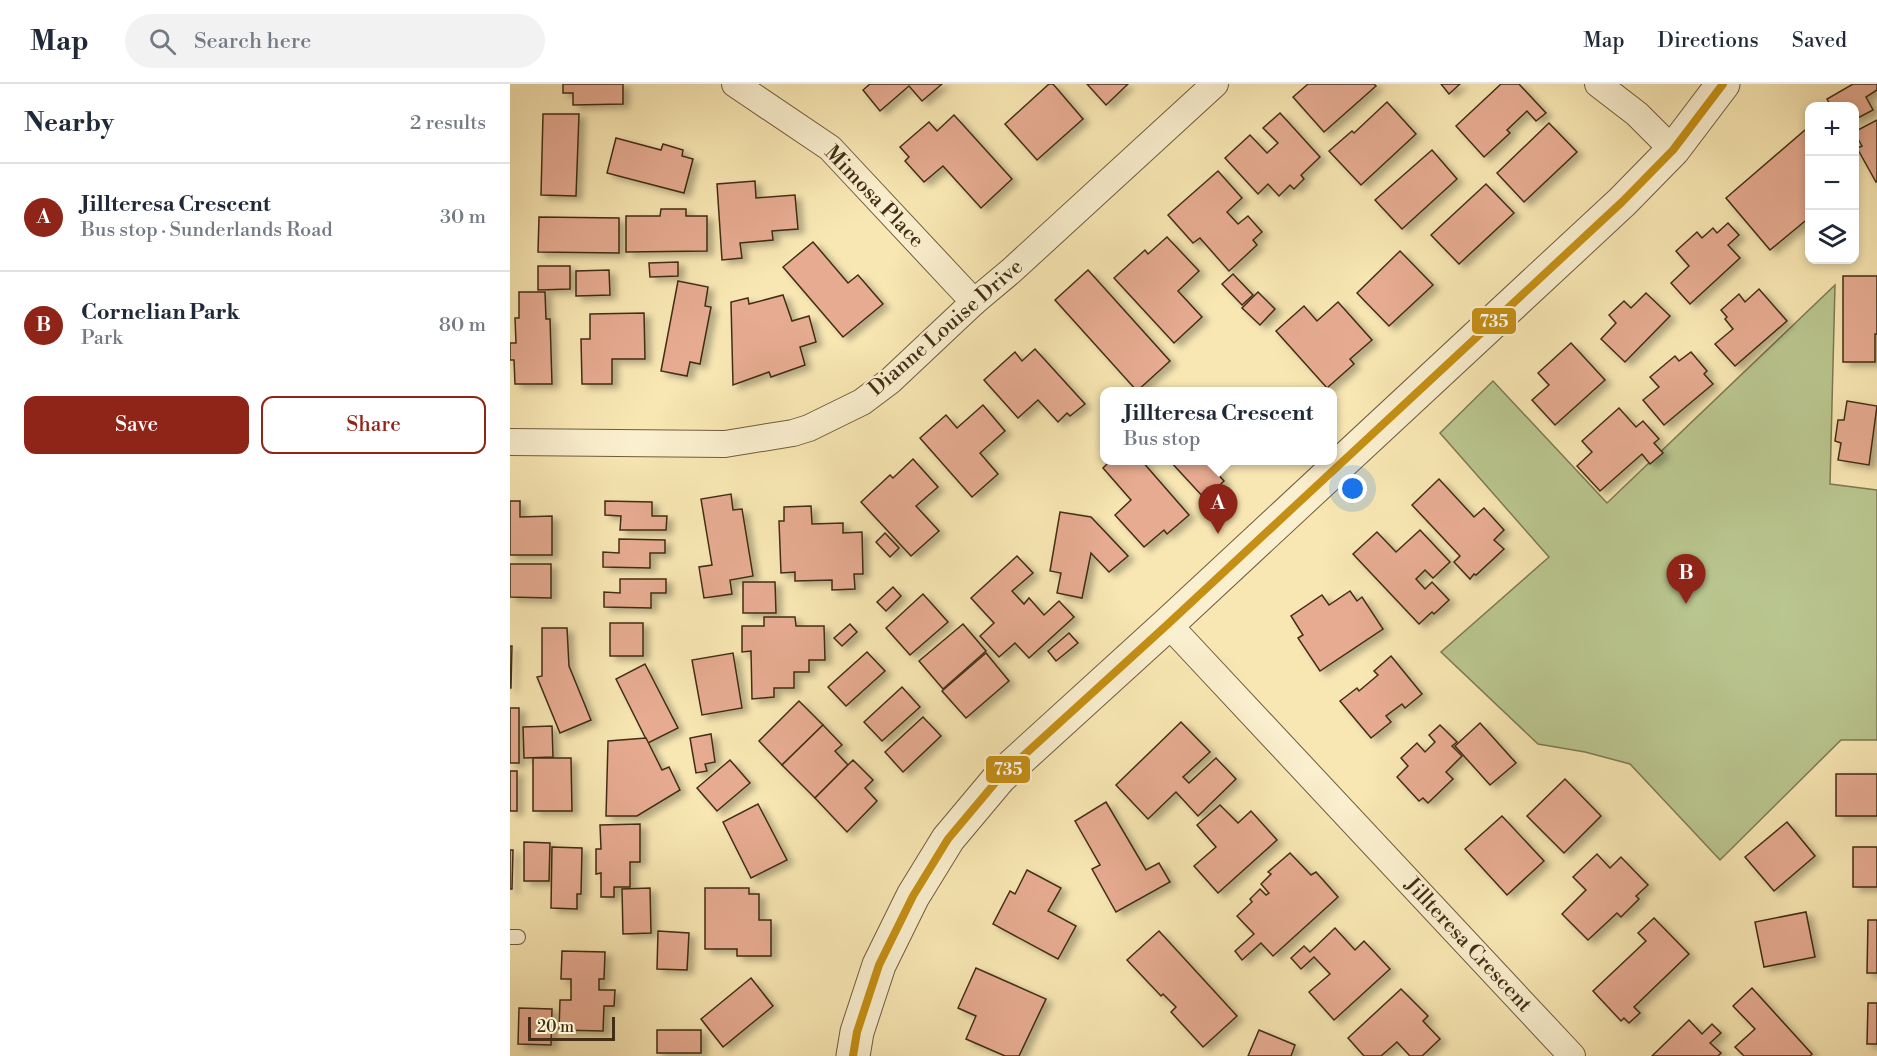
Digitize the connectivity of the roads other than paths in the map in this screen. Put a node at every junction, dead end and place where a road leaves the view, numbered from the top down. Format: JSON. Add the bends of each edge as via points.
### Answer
{"nodes":[{"id":1,"x":735,"y":84,"type":"edge"},
{"id":2,"x":1215,"y":84,"type":"edge"},
{"id":3,"x":1723,"y":84,"type":"edge"},
{"id":4,"x":1601,"y":87,"type":"edge"},
{"id":5,"x":1667,"y":156,"type":"junction"},
{"id":6,"x":974,"y":302,"type":"junction"},
{"id":7,"x":510,"y":442,"type":"edge"},
{"id":8,"x":1168,"y":624,"type":"junction"},
{"id":9,"x":853,"y":1056,"type":"edge"},
{"id":10,"x":1572,"y":1056,"type":"edge"}],
"edges":[{"from":1,"to":6,"type":"street","name":"Mimosa Place","via":[[830,148]]},
{"from":2,"to":6,"type":"street","name":"Dianne Louise Drive"},
{"from":3,"to":5,"type":"street"},
{"from":4,"to":5,"type":"street","via":[[1637,114]]},
{"from":5,"to":8,"type":"street"},
{"from":6,"to":7,"type":"street","name":"Dianne Louise Drive","via":[[862,402],[793,433],[725,444]]},
{"from":8,"to":9,"type":"street","via":[[1000,777],[948,840],[913,896],[879,964]]},
{"from":8,"to":10,"type":"street","name":"Jillteresa Crescent"}]}
